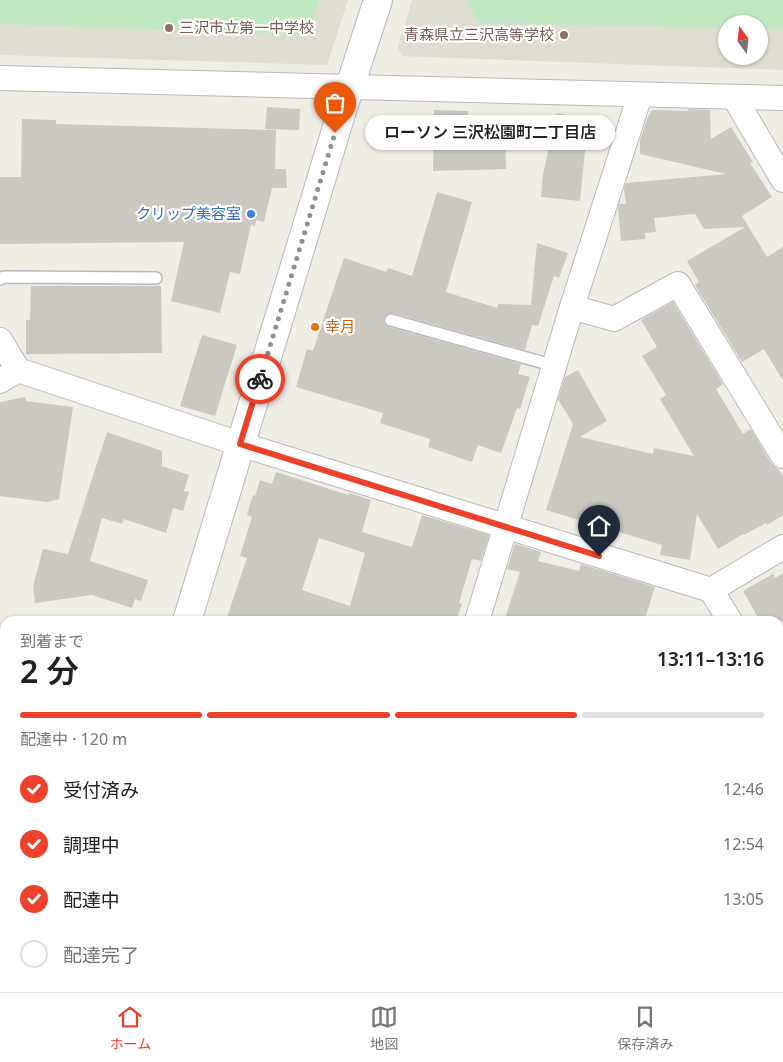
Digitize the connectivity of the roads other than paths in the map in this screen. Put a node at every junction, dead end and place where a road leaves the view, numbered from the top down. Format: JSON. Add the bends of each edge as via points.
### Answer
{"nodes":[{"id":1,"x":378,"y":0,"type":"edge"},
{"id":2,"x":0,"y":78,"type":"edge"},
{"id":3,"x":350,"y":87,"type":"junction"},
{"id":4,"x":640,"y":95,"type":"junction"},
{"id":5,"x":734,"y":97,"type":"junction"},
{"id":6,"x":783,"y":98,"type":"edge"},
{"id":7,"x":783,"y":180,"type":"edge"},
{"id":8,"x":156,"y":278,"type":"dead end"},
{"id":9,"x":0,"y":279,"type":"edge"},
{"id":10,"x":572,"y":307,"type":"junction"},
{"id":11,"x":391,"y":320,"type":"dead end"},
{"id":12,"x":0,"y":340,"type":"edge"},
{"id":13,"x":554,"y":366,"type":"junction"},
{"id":14,"x":9,"y":376,"type":"edge"},
{"id":15,"x":240,"y":444,"type":"junction"},
{"id":16,"x":783,"y":456,"type":"edge"},
{"id":17,"x":506,"y":527,"type":"junction"},
{"id":18,"x":783,"y":547,"type":"edge"},
{"id":19,"x":711,"y":590,"type":"junction"},
{"id":20,"x":188,"y":616,"type":"edge"},
{"id":21,"x":479,"y":616,"type":"edge"},
{"id":22,"x":727,"y":616,"type":"edge"}],
"edges":[{"from":1,"to":3,"type":"street"},
{"from":2,"to":3,"type":"street"},
{"from":3,"to":4,"type":"street"},
{"from":3,"to":15,"type":"street"},
{"from":4,"to":5,"type":"street"},
{"from":4,"to":10,"type":"street"},
{"from":5,"to":6,"type":"street"},
{"from":5,"to":7,"type":"street"},
{"from":8,"to":9,"type":"lane"},
{"from":10,"to":13,"type":"street"},
{"from":10,"to":16,"type":"street","via":[[614,319],[678,284]]},
{"from":11,"to":13,"type":"lane"},
{"from":12,"to":14,"type":"street"},
{"from":13,"to":17,"type":"street"},
{"from":14,"to":15,"type":"street"},
{"from":15,"to":17,"type":"street"},
{"from":15,"to":20,"type":"street"},
{"from":17,"to":19,"type":"street"},
{"from":17,"to":21,"type":"street"},
{"from":18,"to":19,"type":"street"},
{"from":19,"to":22,"type":"street"}]}
